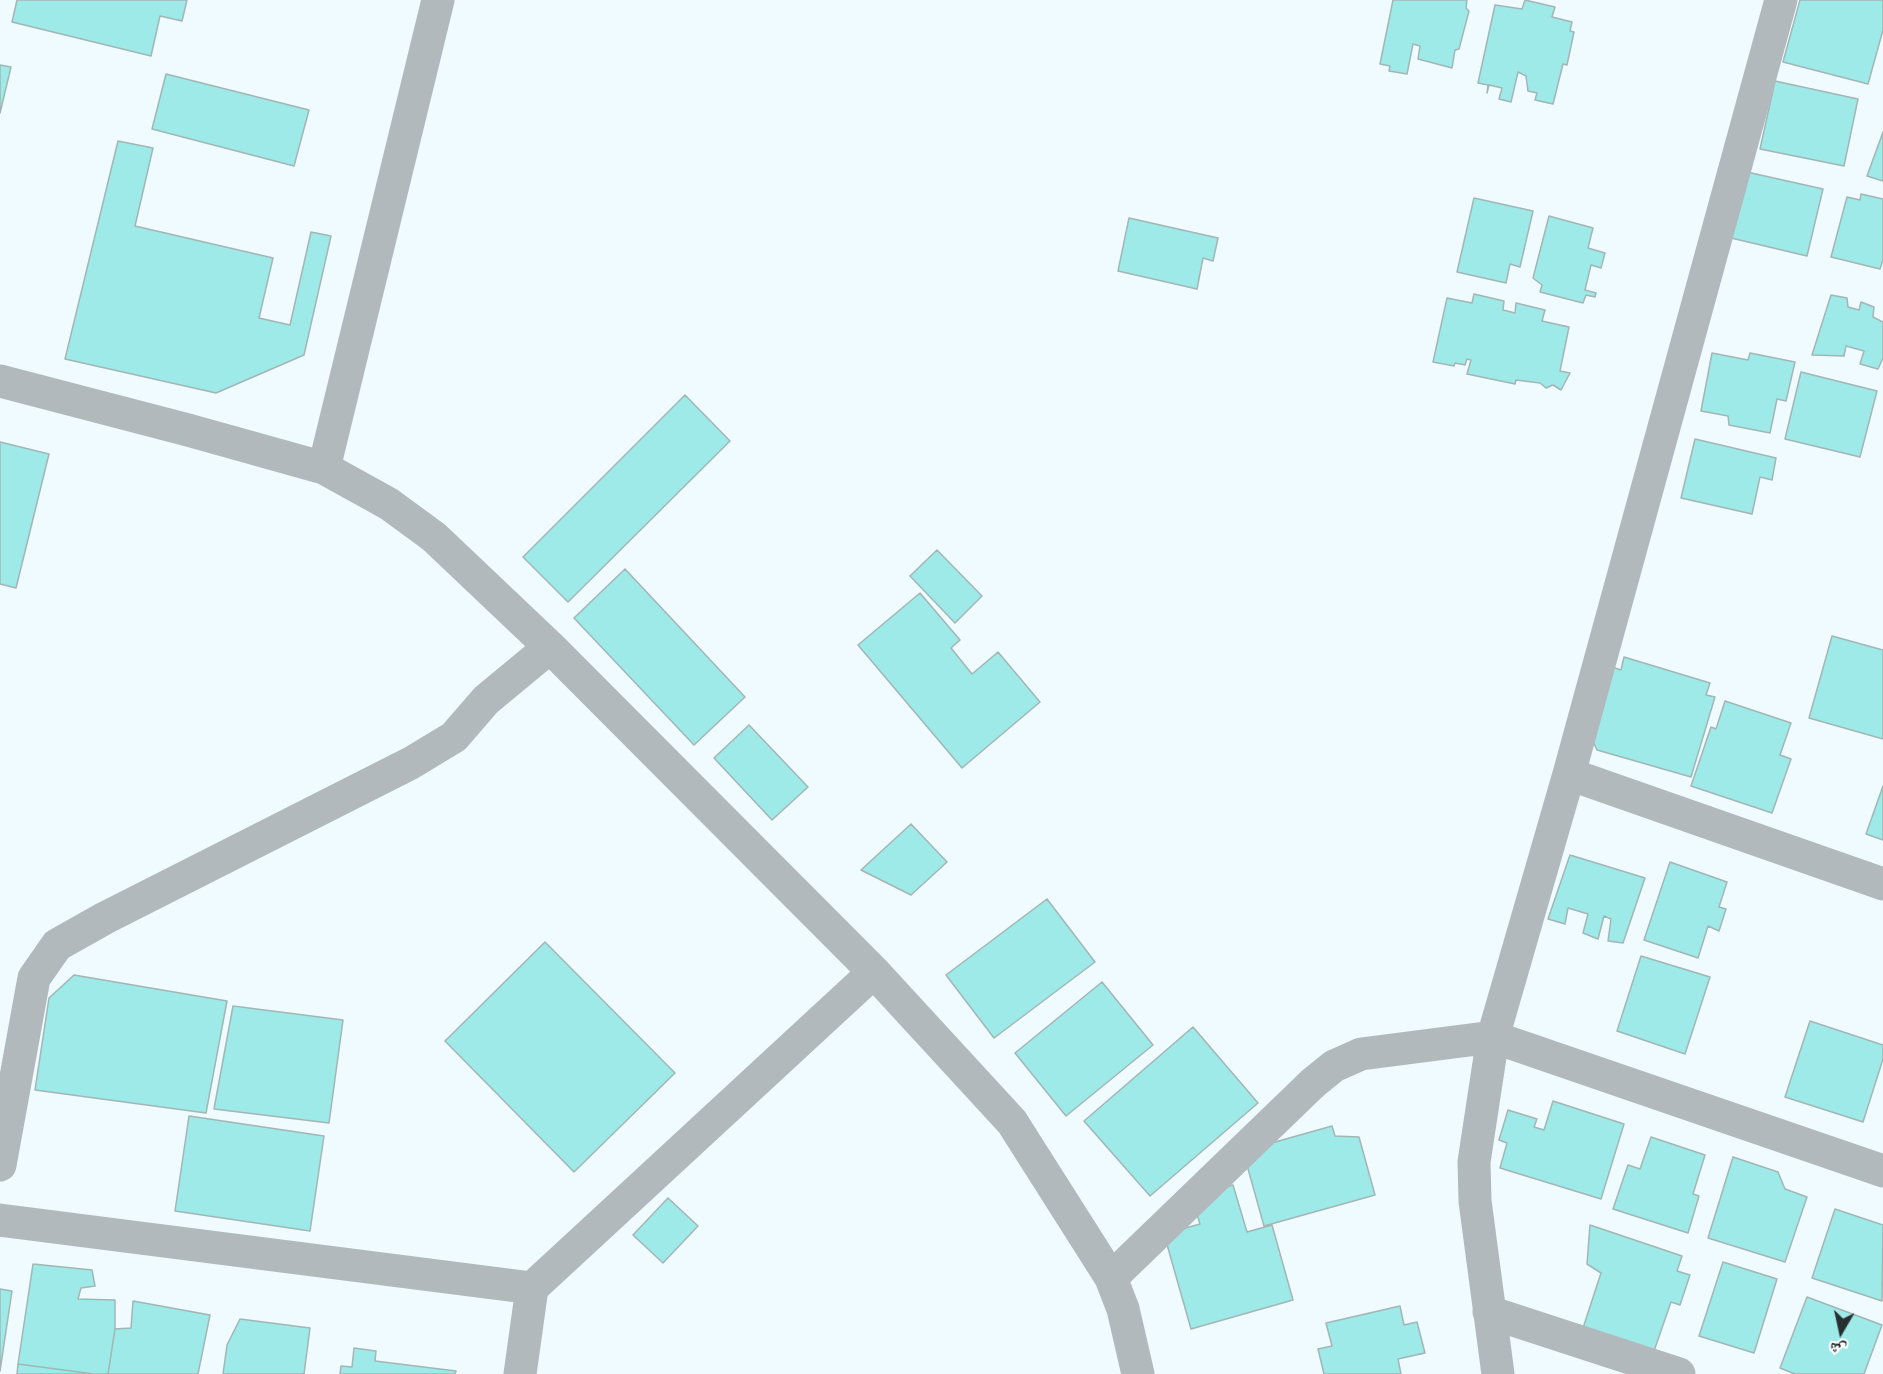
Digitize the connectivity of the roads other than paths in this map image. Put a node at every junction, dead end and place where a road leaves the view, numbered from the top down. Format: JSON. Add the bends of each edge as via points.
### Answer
{"nodes":[{"id":1,"x":438,"y":0,"type":"edge"},
{"id":2,"x":1781,"y":0,"type":"edge"},
{"id":3,"x":0,"y":381,"type":"edge"},
{"id":4,"x":324,"y":468,"type":"junction"},
{"id":5,"x":550,"y":647,"type":"junction"},
{"id":6,"x":1569,"y":774,"type":"junction"},
{"id":7,"x":1883,"y":884,"type":"edge"},
{"id":8,"x":874,"y":972,"type":"junction"},
{"id":9,"x":1493,"y":1037,"type":"junction"},
{"id":10,"x":0,"y":1165,"type":"edge"},
{"id":11,"x":1883,"y":1171,"type":"edge"},
{"id":12,"x":0,"y":1220,"type":"edge"},
{"id":13,"x":1111,"y":1278,"type":"junction"},
{"id":14,"x":532,"y":1288,"type":"junction"},
{"id":15,"x":1489,"y":1312,"type":"junction"},
{"id":16,"x":520,"y":1374,"type":"edge"},
{"id":17,"x":1138,"y":1374,"type":"edge"},
{"id":18,"x":1498,"y":1374,"type":"edge"},
{"id":19,"x":1679,"y":1374,"type":"edge"}],
"edges":[{"from":1,"to":4,"type":"street"},
{"from":2,"to":6,"type":"street"},
{"from":3,"to":4,"type":"street"},
{"from":4,"to":5,"type":"street","via":[[389,504],[434,537]]},
{"from":5,"to":8,"type":"street"},
{"from":5,"to":10,"type":"street","via":[[486,700],[454,737],[411,763],[57,945],[34,978]]},
{"from":6,"to":7,"type":"street"},
{"from":6,"to":9,"type":"street"},
{"from":8,"to":13,"type":"street","via":[[1012,1122]]},
{"from":8,"to":14,"type":"street"},
{"from":9,"to":11,"type":"street"},
{"from":9,"to":13,"type":"street","via":[[1361,1054],[1334,1066]]},
{"from":9,"to":15,"type":"street","via":[[1474,1162]]},
{"from":12,"to":14,"type":"street"},
{"from":13,"to":17,"type":"street","via":[[1123,1309]]},
{"from":14,"to":16,"type":"street"},
{"from":15,"to":18,"type":"street"},
{"from":15,"to":19,"type":"street"}]}
